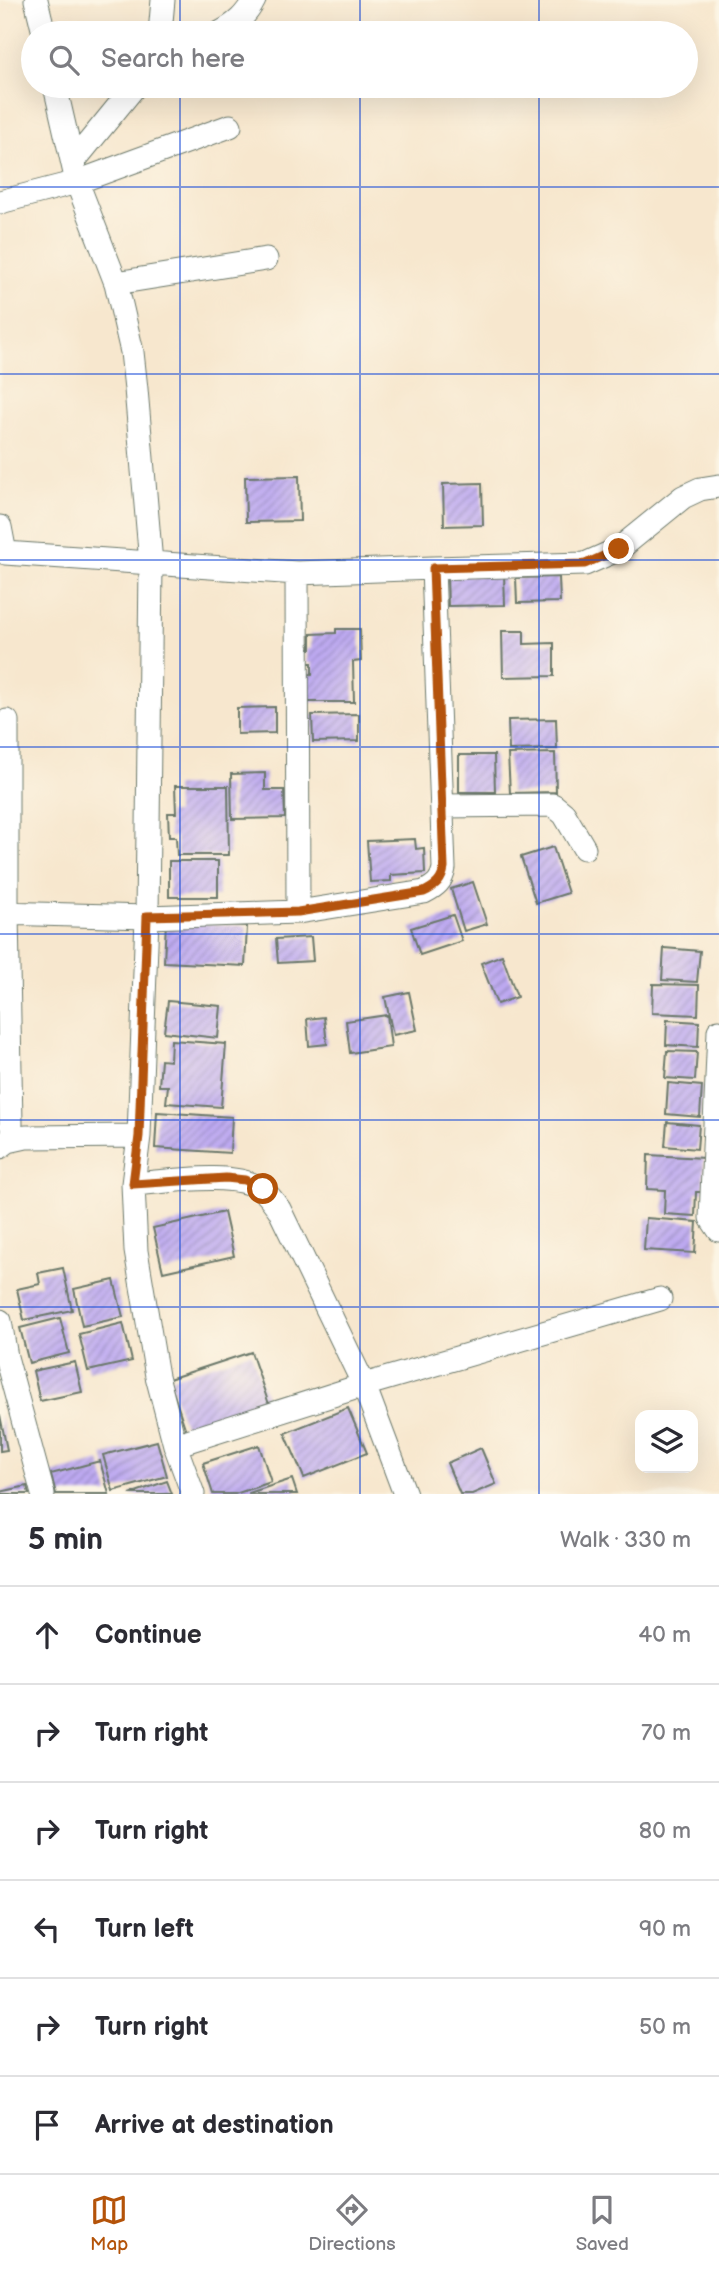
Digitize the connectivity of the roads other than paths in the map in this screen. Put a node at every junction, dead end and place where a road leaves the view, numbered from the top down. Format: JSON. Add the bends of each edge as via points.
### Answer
{"nodes":[{"id":1,"x":36,"y":0,"type":"edge"},
{"id":2,"x":163,"y":0,"type":"edge"},
{"id":3,"x":254,"y":0,"type":"edge"},
{"id":4,"x":41,"y":21,"type":"edge"},
{"id":5,"x":161,"y":21,"type":"edge"},
{"id":6,"x":239,"y":21,"type":"edge"},
{"id":7,"x":58,"y":98,"type":"edge"},
{"id":8,"x":127,"y":98,"type":"edge"},
{"id":9,"x":230,"y":126,"type":"dead end"},
{"id":10,"x":75,"y":172,"type":"junction"},
{"id":11,"x":0,"y":202,"type":"edge"},
{"id":12,"x":266,"y":260,"type":"dead end"},
{"id":13,"x":116,"y":283,"type":"junction"},
{"id":14,"x":719,"y":486,"type":"edge"},
{"id":15,"x":0,"y":527,"type":"edge"},
{"id":16,"x":2,"y":553,"type":"edge"},
{"id":17,"x":151,"y":563,"type":"junction"},
{"id":18,"x":433,"y":568,"type":"junction"},
{"id":19,"x":297,"y":573,"type":"junction"},
{"id":20,"x":8,"y":721,"type":"dead end"},
{"id":21,"x":442,"y":806,"type":"junction"},
{"id":22,"x":584,"y":848,"type":"dead end"},
{"id":23,"x":298,"y":912,"type":"junction"},
{"id":24,"x":4,"y":914,"type":"edge"},
{"id":25,"x":147,"y":916,"type":"junction"},
{"id":26,"x":719,"y":1031,"type":"edge"},
{"id":27,"x":718,"y":1091,"type":"edge"},
{"id":28,"x":11,"y":1124,"type":"dead end"},
{"id":29,"x":139,"y":1136,"type":"junction"},
{"id":30,"x":0,"y":1147,"type":"edge"},
{"id":31,"x":133,"y":1184,"type":"junction"},
{"id":32,"x":719,"y":1230,"type":"edge"},
{"id":33,"x":660,"y":1299,"type":"dead end"},
{"id":34,"x":0,"y":1321,"type":"edge"},
{"id":35,"x":3,"y":1358,"type":"edge"},
{"id":36,"x":364,"y":1385,"type":"junction"},
{"id":37,"x":175,"y":1445,"type":"junction"},
{"id":38,"x":43,"y":1494,"type":"edge"},
{"id":39,"x":192,"y":1494,"type":"edge"},
{"id":40,"x":405,"y":1494,"type":"edge"}],
"edges":[{"from":1,"to":4,"type":"street"},
{"from":2,"to":5,"type":"street"},
{"from":3,"to":6,"type":"street"},
{"from":7,"to":10,"type":"street"},
{"from":8,"to":10,"type":"street"},
{"from":9,"to":10,"type":"street"},
{"from":10,"to":11,"type":"street"},
{"from":10,"to":13,"type":"street"},
{"from":12,"to":13,"type":"street"},
{"from":13,"to":17,"type":"street","via":[[133,365]]},
{"from":14,"to":18,"type":"street","via":[[683,497],[619,549],[585,564]]},
{"from":15,"to":16,"type":"street"},
{"from":16,"to":17,"type":"street"},
{"from":17,"to":19,"type":"street"},
{"from":17,"to":25,"type":"street"},
{"from":18,"to":19,"type":"street"},
{"from":18,"to":21,"type":"street"},
{"from":19,"to":23,"type":"street"},
{"from":20,"to":24,"type":"street"},
{"from":21,"to":22,"type":"street","via":[[553,805],[564,814]]},
{"from":21,"to":23,"type":"street","via":[[444,868],[435,887]]},
{"from":23,"to":25,"type":"street"},
{"from":24,"to":25,"type":"street"},
{"from":24,"to":28,"type":"street"},
{"from":25,"to":29,"type":"street"},
{"from":26,"to":27,"type":"street"},
{"from":27,"to":32,"type":"street","via":[[711,1218]]},
{"from":29,"to":30,"type":"street","via":[[26,1137],[8,1140]]},
{"from":29,"to":31,"type":"street"},
{"from":31,"to":36,"type":"street","via":[[226,1178],[263,1189],[279,1209]]},
{"from":31,"to":37,"type":"street","via":[[141,1290]]},
{"from":33,"to":36,"type":"street"},
{"from":34,"to":35,"type":"street"},
{"from":35,"to":38,"type":"street"},
{"from":36,"to":37,"type":"street"},
{"from":36,"to":40,"type":"street"},
{"from":37,"to":39,"type":"street"}]}
